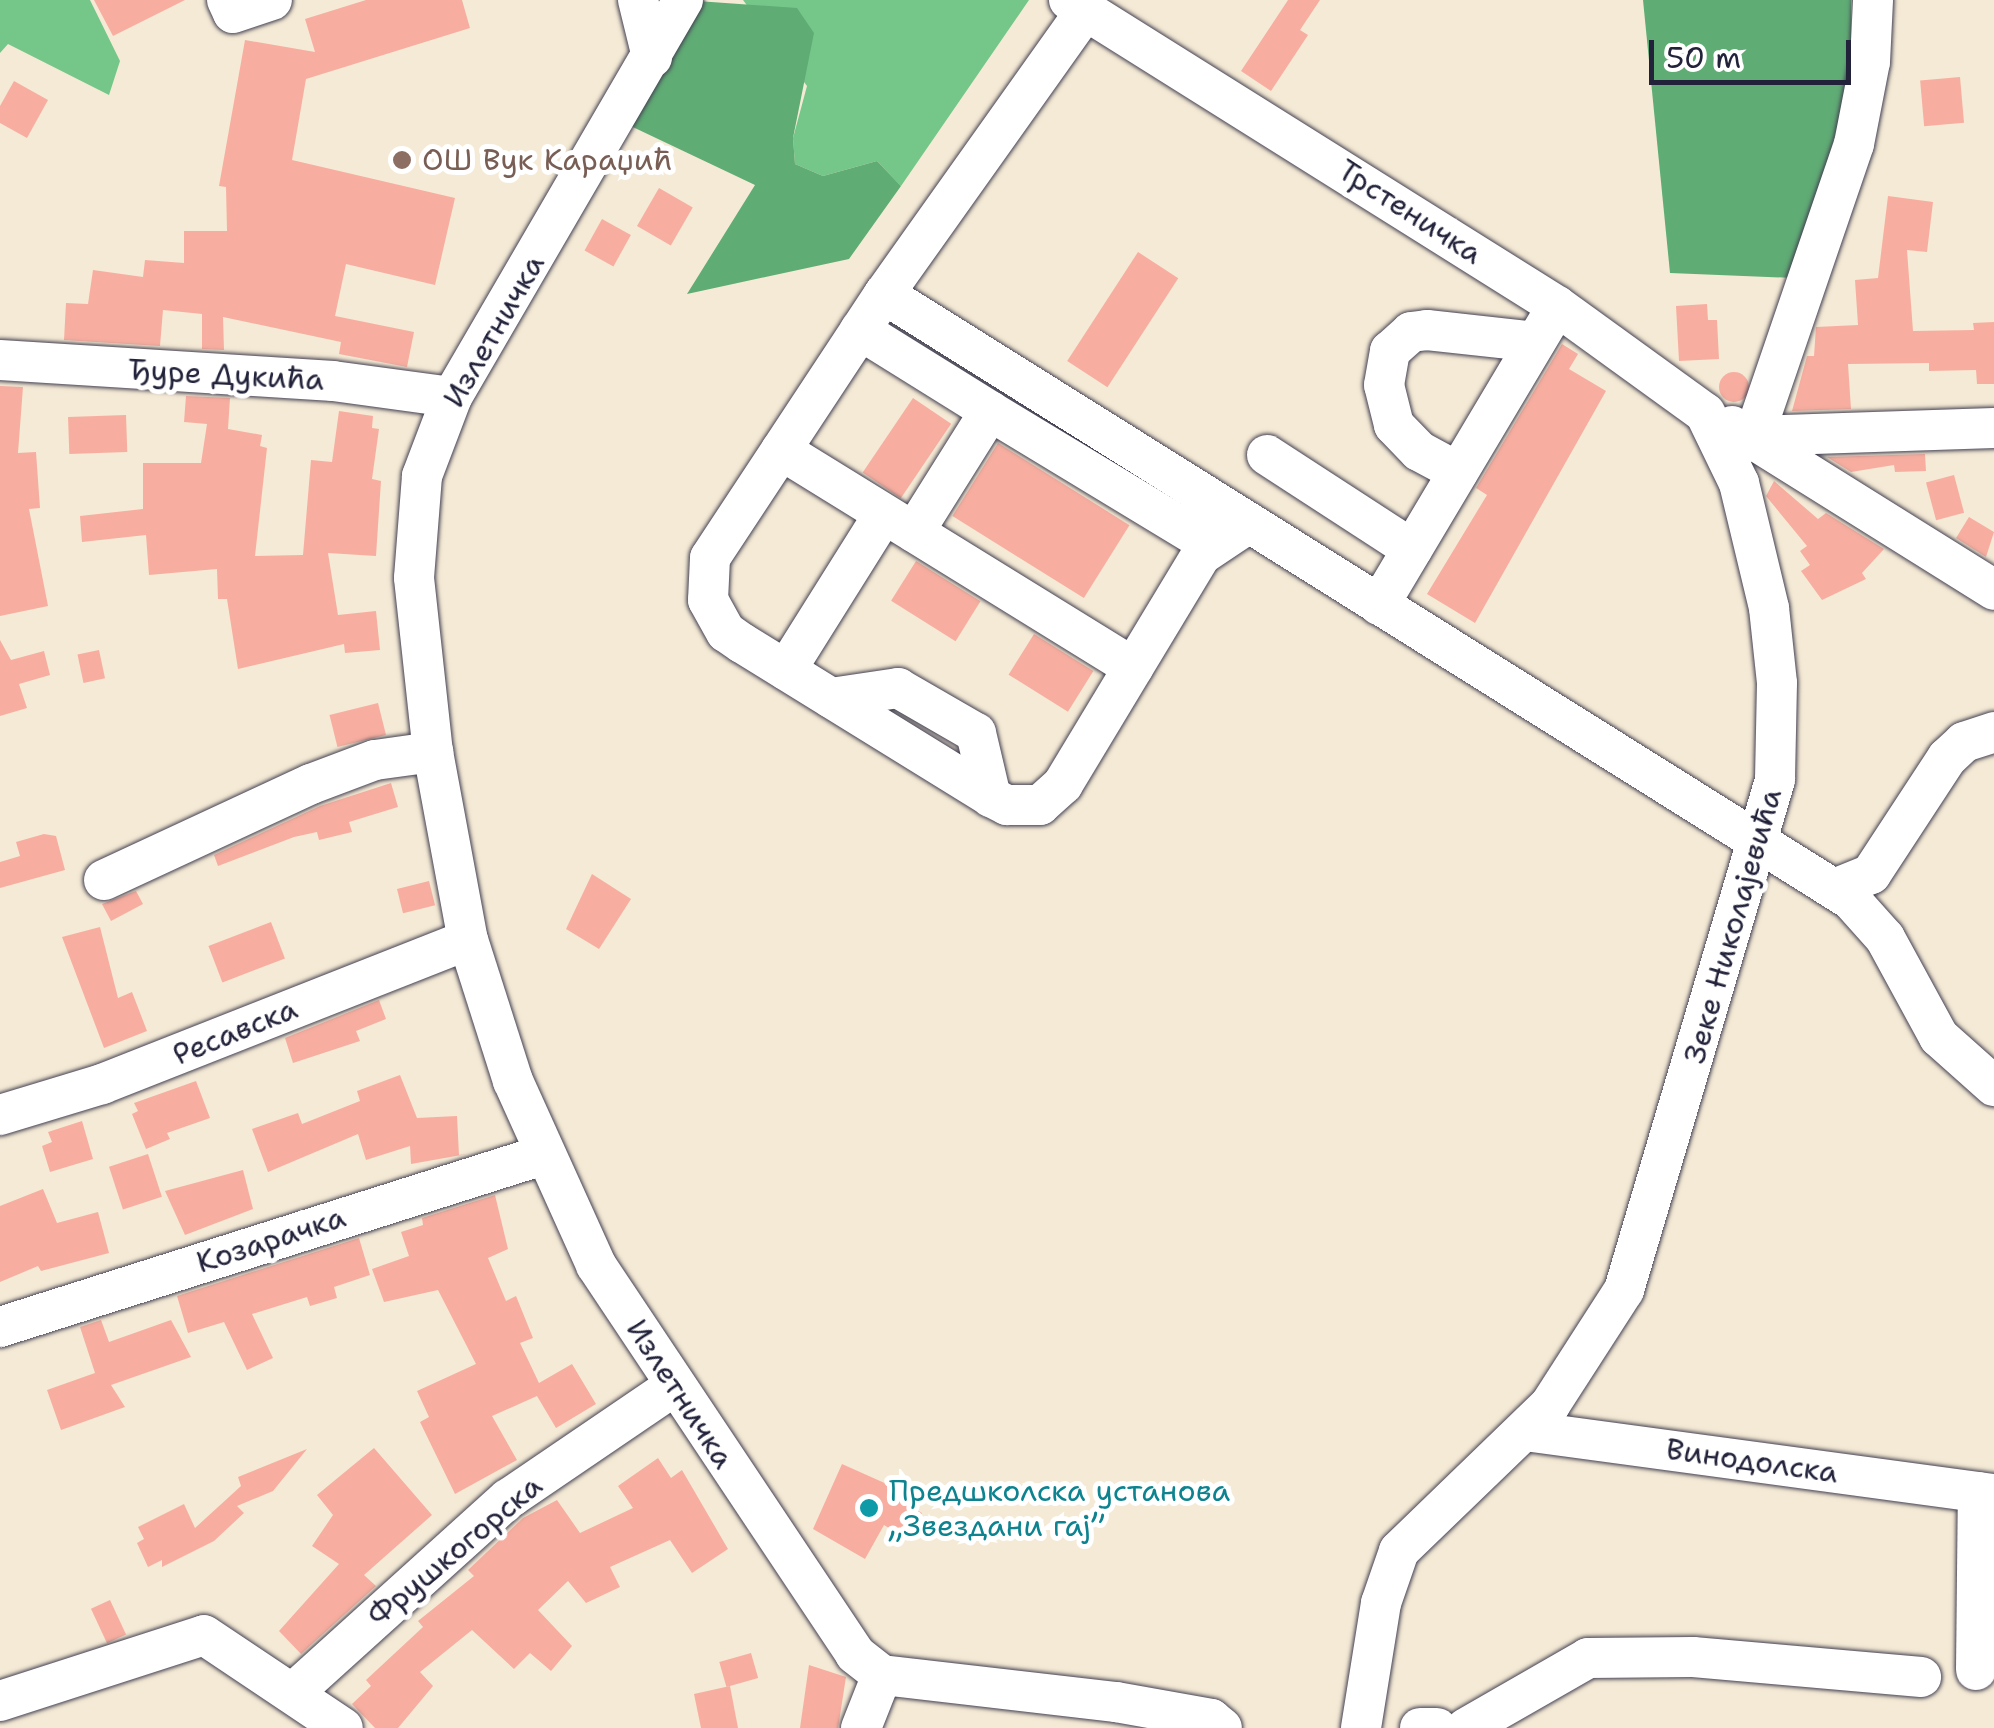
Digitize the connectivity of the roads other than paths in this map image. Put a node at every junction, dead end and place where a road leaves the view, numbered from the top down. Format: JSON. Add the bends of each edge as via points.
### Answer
{"nodes":[{"id":1,"x":272,"y":0,"type":"edge"},
{"id":2,"x":638,"y":0,"type":"edge"},
{"id":3,"x":683,"y":0,"type":"edge"},
{"id":4,"x":1873,"y":0,"type":"edge"},
{"id":5,"x":1077,"y":5,"type":"edge"},
{"id":6,"x":230,"y":6,"type":"edge"},
{"id":7,"x":652,"y":57,"type":"junction"},
{"id":8,"x":884,"y":294,"type":"junction"},
{"id":9,"x":1556,"y":306,"type":"junction"},
{"id":10,"x":860,"y":330,"type":"junction"},
{"id":11,"x":1535,"y":342,"type":"junction"},
{"id":12,"x":0,"y":360,"type":"edge"},
{"id":13,"x":452,"y":397,"type":"junction"},
{"id":14,"x":990,"y":411,"type":"junction"},
{"id":15,"x":1994,"y":428,"type":"edge"},
{"id":16,"x":1741,"y":444,"type":"junction"},
{"id":17,"x":781,"y":450,"type":"junction"},
{"id":18,"x":1266,"y":455,"type":"dead end"},
{"id":19,"x":1458,"y":472,"type":"junction"},
{"id":20,"x":899,"y":523,"type":"junction"},
{"id":21,"x":1249,"y":523,"type":"junction"},
{"id":22,"x":1213,"y":546,"type":"junction"},
{"id":23,"x":1412,"y":549,"type":"junction"},
{"id":24,"x":1994,"y":590,"type":"edge"},
{"id":25,"x":1379,"y":605,"type":"junction"},
{"id":26,"x":1134,"y":667,"type":"junction"},
{"id":27,"x":786,"y":670,"type":"junction"},
{"id":28,"x":1994,"y":732,"type":"edge"},
{"id":29,"x":433,"y":752,"type":"junction"},
{"id":30,"x":1758,"y":843,"type":"junction"},
{"id":31,"x":104,"y":880,"type":"dead end"},
{"id":32,"x":1834,"y":889,"type":"junction"},
{"id":33,"x":468,"y":940,"type":"junction"},
{"id":34,"x":1994,"y":1086,"type":"edge"},
{"id":35,"x":0,"y":1115,"type":"edge"},
{"id":36,"x":543,"y":1155,"type":"junction"},
{"id":37,"x":0,"y":1327,"type":"edge"},
{"id":38,"x":674,"y":1386,"type":"junction"},
{"id":39,"x":1526,"y":1432,"type":"junction"},
{"id":40,"x":1986,"y":1493,"type":"edge"},
{"id":41,"x":1976,"y":1670,"type":"dead end"},
{"id":42,"x":882,"y":1675,"type":"junction"},
{"id":43,"x":1921,"y":1676,"type":"dead end"},
{"id":44,"x":293,"y":1693,"type":"junction"},
{"id":45,"x":0,"y":1700,"type":"edge"},
{"id":46,"x":342,"y":1728,"type":"edge"},
{"id":47,"x":862,"y":1728,"type":"edge"},
{"id":48,"x":1222,"y":1728,"type":"edge"},
{"id":49,"x":1360,"y":1728,"type":"edge"},
{"id":50,"x":1420,"y":1728,"type":"edge"},
{"id":51,"x":1436,"y":1728,"type":"edge"},
{"id":52,"x":1466,"y":1728,"type":"edge"}],
"edges":[{"from":1,"to":6,"type":"street"},
{"from":2,"to":7,"type":"street"},
{"from":3,"to":7,"type":"street","name":"Излетничка"},
{"from":4,"to":16,"type":"street","via":[[1854,144]]},
{"from":5,"to":8,"type":"street"},
{"from":5,"to":9,"type":"street","name":"Трстеничка"},
{"from":7,"to":13,"type":"street","name":"Излетничка"},
{"from":8,"to":10,"type":"street"},
{"from":8,"to":21,"type":"street"},
{"from":9,"to":11,"type":"street"},
{"from":9,"to":16,"type":"street","name":"Трстеничка"},
{"from":10,"to":14,"type":"street"},
{"from":10,"to":17,"type":"street"},
{"from":11,"to":19,"type":"street"},
{"from":11,"to":19,"type":"street","via":[[1427,330],[1397,340],[1384,385],[1394,424],[1420,451]]},
{"from":12,"to":13,"type":"street","name":"Ђуре Дукића","via":[[333,381]]},
{"from":13,"to":29,"type":"street","name":"Излетничка","via":[[422,476],[414,528]]},
{"from":14,"to":20,"type":"street"},
{"from":14,"to":22,"type":"street"},
{"from":15,"to":16,"type":"street"},
{"from":16,"to":24,"type":"street"},
{"from":16,"to":30,"type":"street","name":"Зеке Николајевића","via":[[1775,648],[1775,780]]},
{"from":17,"to":20,"type":"street"},
{"from":17,"to":27,"type":"street","via":[[710,558],[706,578],[708,600],[726,632]]},
{"from":18,"to":23,"type":"street"},
{"from":19,"to":23,"type":"street"},
{"from":20,"to":26,"type":"street"},
{"from":20,"to":27,"type":"street"},
{"from":21,"to":22,"type":"street"},
{"from":21,"to":25,"type":"street"},
{"from":22,"to":26,"type":"street","via":[[1201,555]]},
{"from":23,"to":25,"type":"street"},
{"from":25,"to":30,"type":"street"},
{"from":26,"to":27,"type":"street","via":[[1052,798],[1024,808],[991,797]]},
{"from":28,"to":32,"type":"street","via":[[1964,742],[1947,758],[1871,874]]},
{"from":29,"to":31,"type":"street","via":[[375,760],[311,784]]},
{"from":29,"to":33,"type":"street","name":"Излетничка"},
{"from":30,"to":32,"type":"street"},
{"from":30,"to":39,"type":"street","name":"Зеке Николајевића","via":[[1624,1290],[1593,1345]]},
{"from":32,"to":34,"type":"street","via":[[1885,938],[1939,1037]]},
{"from":33,"to":35,"type":"street","name":"Ресавска","via":[[102,1084]]},
{"from":33,"to":36,"type":"street","name":"Излетничка"},
{"from":36,"to":37,"type":"street","name":"Козарачка"},
{"from":36,"to":38,"type":"street","name":"Излетничка","via":[[596,1265]]},
{"from":38,"to":42,"type":"street","name":"Излетничка","via":[[836,1628]]},
{"from":38,"to":44,"type":"street","name":"Фрушкогорска","via":[[494,1510]]},
{"from":39,"to":40,"type":"street","name":"Винодолска"},
{"from":39,"to":49,"type":"street","name":"Зеке Николајевића","via":[[1399,1550],[1381,1603]]},
{"from":40,"to":41,"type":"street","name":"Винодолска"},
{"from":42,"to":47,"type":"street"},
{"from":42,"to":48,"type":"street","via":[[1116,1702],[1211,1718]]},
{"from":43,"to":52,"type":"street","via":[[1604,1656],[1588,1658]]},
{"from":44,"to":45,"type":"street","via":[[204,1635]]},
{"from":44,"to":46,"type":"street"},
{"from":50,"to":51,"type":"street"}]}
